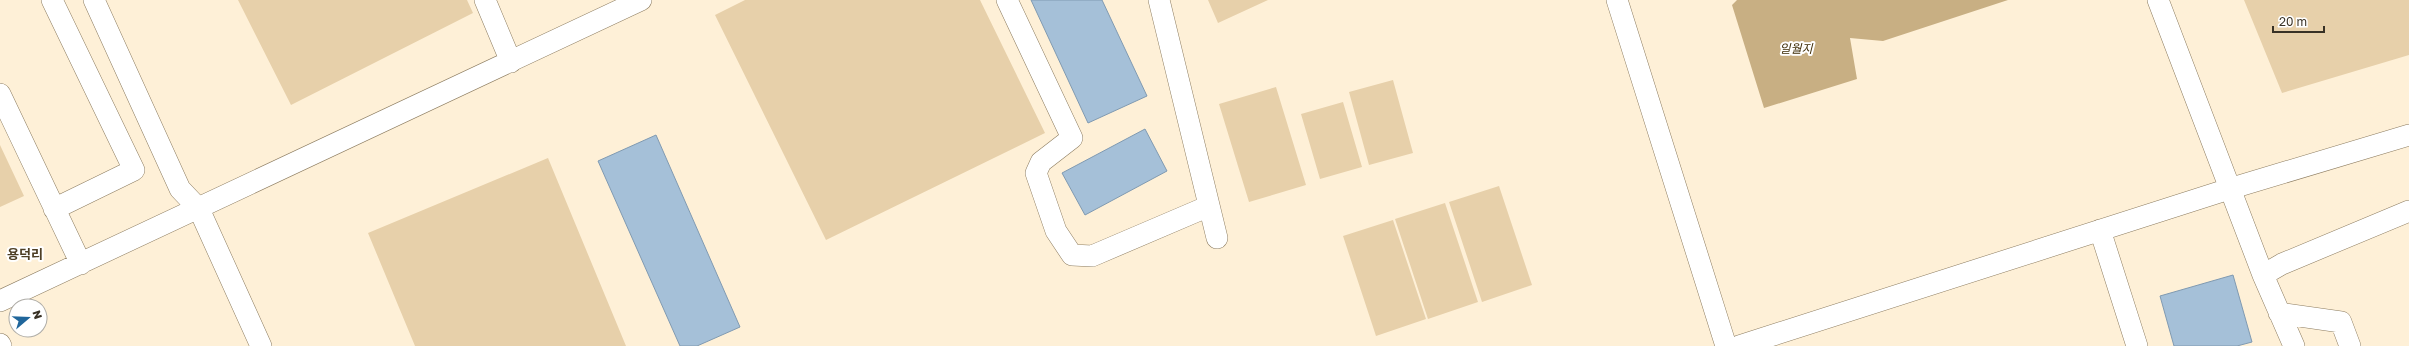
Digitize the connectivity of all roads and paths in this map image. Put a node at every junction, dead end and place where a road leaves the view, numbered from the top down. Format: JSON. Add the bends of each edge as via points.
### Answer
{"nodes":[{"id":1,"x":52,"y":0,"type":"edge"},
{"id":2,"x":94,"y":0,"type":"edge"},
{"id":3,"x":485,"y":0,"type":"edge"},
{"id":4,"x":641,"y":0,"type":"edge"},
{"id":5,"x":1007,"y":0,"type":"edge"},
{"id":6,"x":1159,"y":0,"type":"edge"},
{"id":7,"x":1617,"y":0,"type":"edge"},
{"id":8,"x":2158,"y":0,"type":"edge"},
{"id":9,"x":511,"y":62,"type":"junction"},
{"id":10,"x":0,"y":94,"type":"edge"},
{"id":11,"x":2409,"y":135,"type":"edge"},
{"id":12,"x":2230,"y":189,"type":"junction"},
{"id":13,"x":1209,"y":206,"type":"junction"},
{"id":14,"x":54,"y":209,"type":"junction"},
{"id":15,"x":199,"y":209,"type":"junction"},
{"id":16,"x":2409,"y":211,"type":"edge"},
{"id":17,"x":2100,"y":230,"type":"junction"},
{"id":18,"x":1217,"y":238,"type":"dead end"},
{"id":19,"x":81,"y":264,"type":"junction"},
{"id":20,"x":2263,"y":275,"type":"junction"},
{"id":21,"x":0,"y":301,"type":"edge"},
{"id":22,"x":2279,"y":313,"type":"junction"},
{"id":23,"x":261,"y":346,"type":"edge"},
{"id":24,"x":1726,"y":346,"type":"edge"},
{"id":25,"x":1739,"y":346,"type":"edge"},
{"id":26,"x":2137,"y":346,"type":"edge"},
{"id":27,"x":2294,"y":346,"type":"edge"},
{"id":28,"x":2350,"y":346,"type":"edge"}],
"edges":[{"from":1,"to":14,"type":"lane","via":[[134,170]]},
{"from":2,"to":15,"type":"lane","via":[[180,189]]},
{"from":3,"to":9,"type":"lane"},
{"from":4,"to":9,"type":"lane"},
{"from":5,"to":13,"type":"lane","via":[[1072,138],[1041,162],[1036,173],[1056,231],[1072,255],[1092,256]]},
{"from":6,"to":13,"type":"lane"},
{"from":7,"to":24,"type":"lane"},
{"from":8,"to":12,"type":"lane"},
{"from":9,"to":15,"type":"lane"},
{"from":10,"to":14,"type":"lane"},
{"from":11,"to":12,"type":"lane"},
{"from":12,"to":17,"type":"lane"},
{"from":12,"to":20,"type":"lane"},
{"from":13,"to":18,"type":"lane"},
{"from":14,"to":19,"type":"lane"},
{"from":15,"to":19,"type":"lane"},
{"from":15,"to":23,"type":"lane"},
{"from":16,"to":20,"type":"lane","via":[[2282,264]]},
{"from":17,"to":25,"type":"lane"},
{"from":17,"to":26,"type":"lane"},
{"from":19,"to":21,"type":"lane"},
{"from":20,"to":22,"type":"lane"},
{"from":22,"to":27,"type":"lane"},
{"from":22,"to":28,"type":"lane","via":[[2341,322]]}]}
